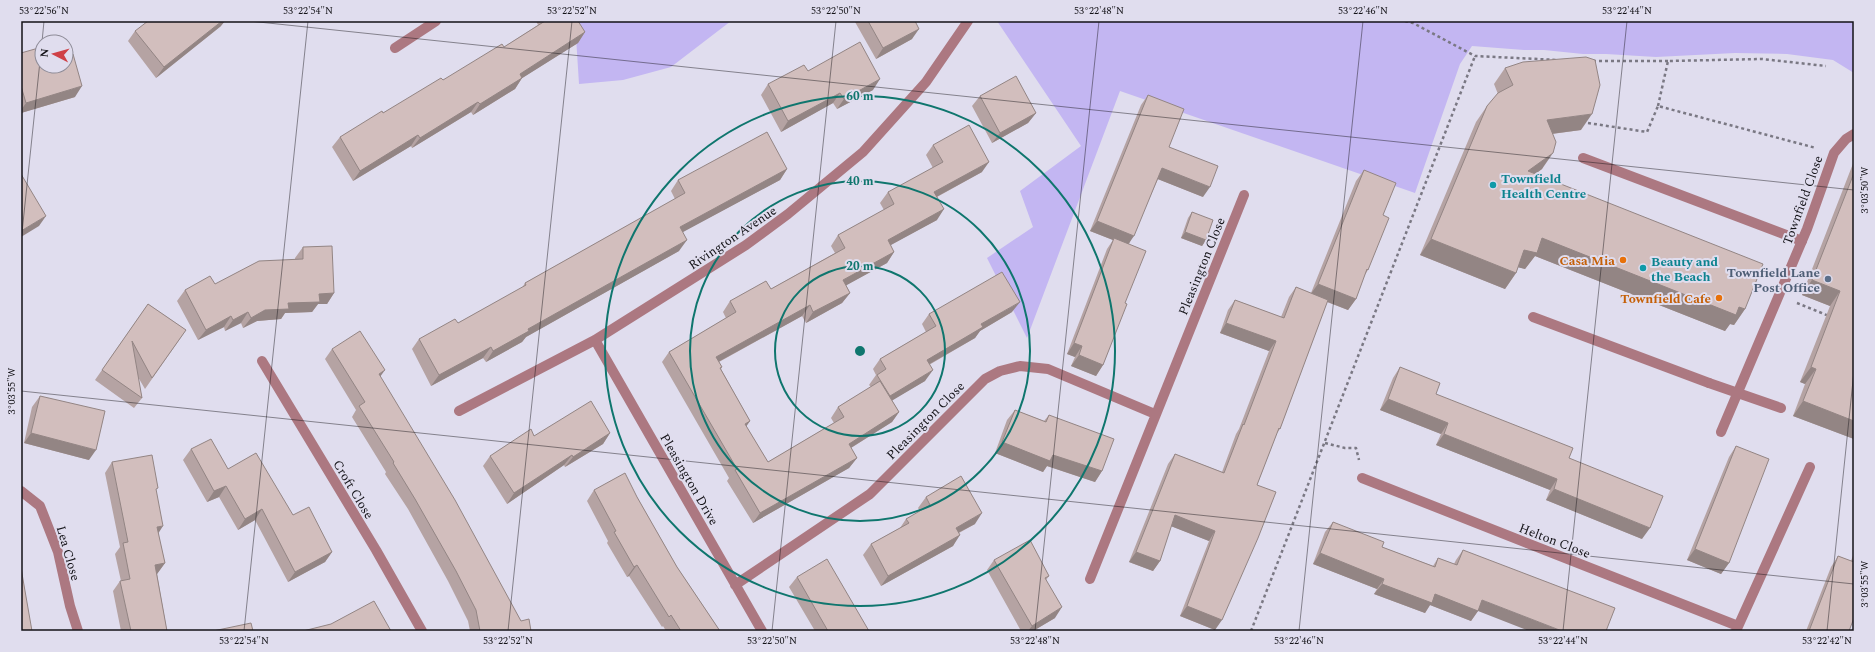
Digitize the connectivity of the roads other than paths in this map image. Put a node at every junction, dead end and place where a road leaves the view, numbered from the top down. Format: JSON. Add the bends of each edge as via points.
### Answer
{"nodes":[{"id":1,"x":436,"y":21,"type":"edge"},
{"id":2,"x":968,"y":21,"type":"edge"},
{"id":3,"x":395,"y":48,"type":"dead end"},
{"id":4,"x":1854,"y":134,"type":"edge"},
{"id":5,"x":1583,"y":158,"type":"dead end"},
{"id":6,"x":1244,"y":195,"type":"dead end"},
{"id":7,"x":1802,"y":241,"type":"junction"},
{"id":8,"x":1533,"y":317,"type":"dead end"},
{"id":9,"x":595,"y":340,"type":"junction"},
{"id":10,"x":262,"y":361,"type":"dead end"},
{"id":11,"x":1736,"y":393,"type":"junction"},
{"id":12,"x":1781,"y":408,"type":"dead end"},
{"id":13,"x":459,"y":411,"type":"dead end"},
{"id":14,"x":1155,"y":414,"type":"junction"},
{"id":15,"x":1721,"y":432,"type":"dead end"},
{"id":16,"x":1810,"y":467,"type":"dead end"},
{"id":17,"x":1362,"y":478,"type":"road end"},
{"id":18,"x":21,"y":491,"type":"edge"},
{"id":19,"x":1090,"y":579,"type":"dead end"},
{"id":20,"x":735,"y":585,"type":"junction"},
{"id":21,"x":1737,"y":628,"type":"edge"},
{"id":22,"x":78,"y":631,"type":"edge"},
{"id":23,"x":422,"y":631,"type":"edge"},
{"id":24,"x":762,"y":631,"type":"edge"}],
"edges":[{"from":1,"to":3,"type":"street"},
{"from":2,"to":9,"type":"street","name":"Rivington Avenue","via":[[926,82],[863,152],[746,245]]},
{"from":4,"to":7,"type":"street","name":"Townfield Close","via":[[1834,153]]},
{"from":5,"to":7,"type":"street"},
{"from":6,"to":14,"type":"street","name":"Pleasington Close"},
{"from":7,"to":11,"type":"street","name":"Townfield Close"},
{"from":8,"to":11,"type":"street"},
{"from":9,"to":13,"type":"street","name":"Rivington Avenue"},
{"from":9,"to":20,"type":"street","name":"Pleasington Drive"},
{"from":10,"to":23,"type":"street","name":"Croft Close"},
{"from":11,"to":12,"type":"street"},
{"from":11,"to":15,"type":"street","name":"Townfield Close"},
{"from":14,"to":19,"type":"street","name":"Pleasington Close"},
{"from":14,"to":20,"type":"street","name":"Pleasington Close","via":[[1048,369],[1020,366],[1000,370],[985,379],[870,494]]},
{"from":16,"to":21,"type":"street","name":"Helton Close"},
{"from":17,"to":21,"type":"street","name":"Helton Close"},
{"from":18,"to":22,"type":"street","name":"Lea Close","via":[[40,506],[58,552]]},
{"from":20,"to":24,"type":"street","name":"Pleasington Drive"}]}
